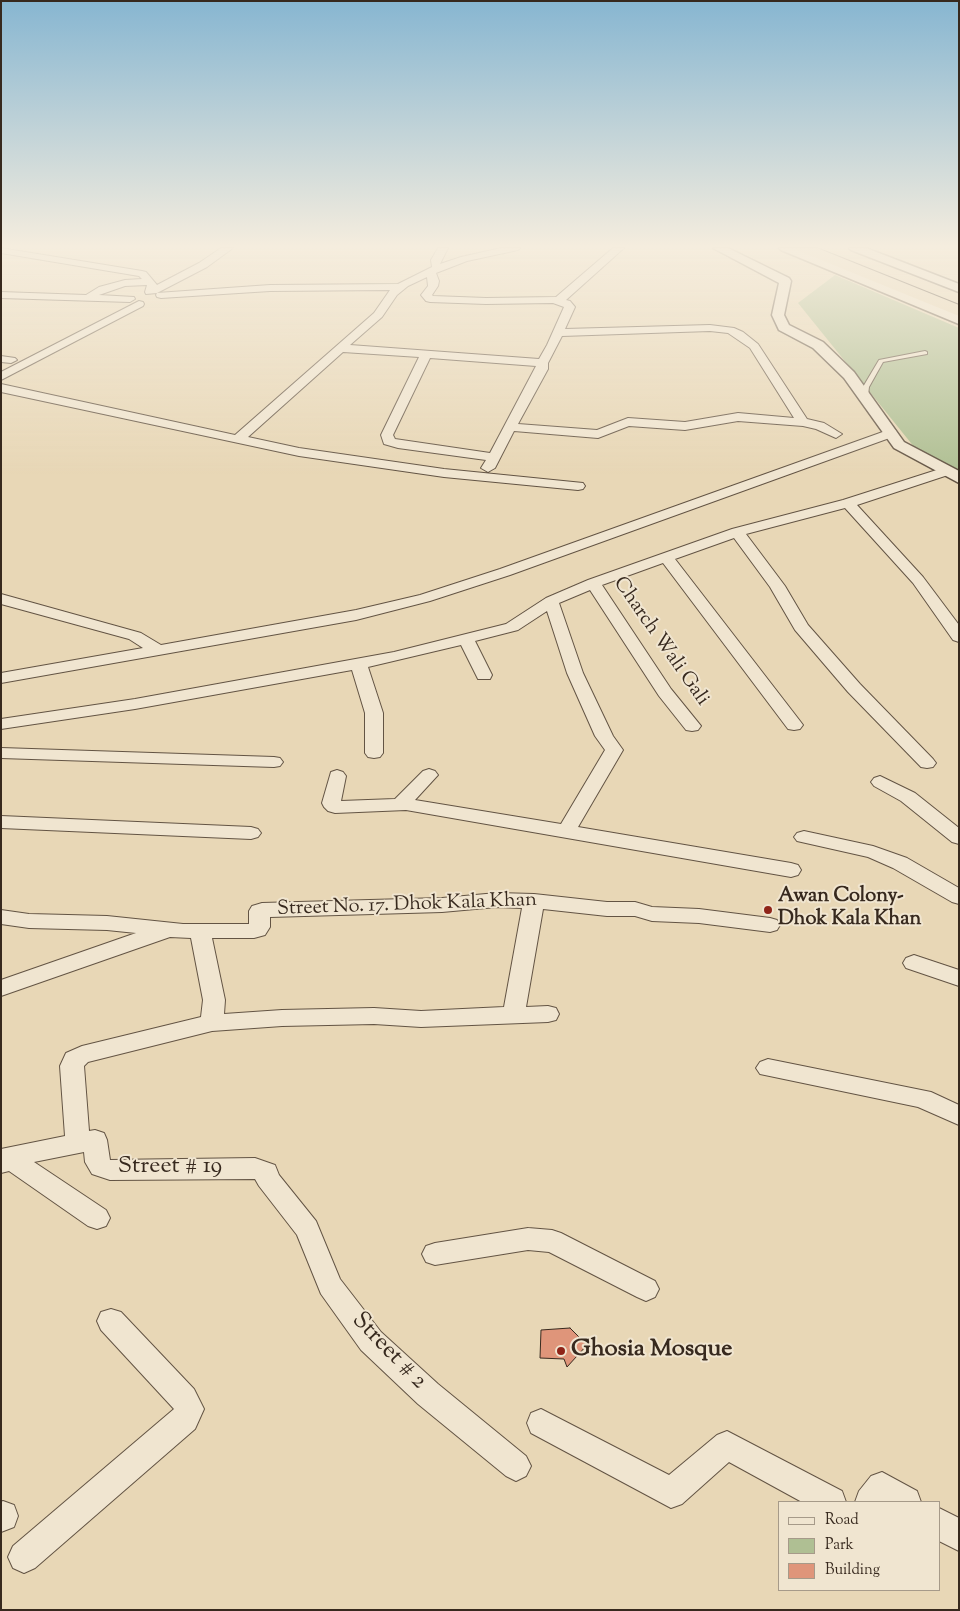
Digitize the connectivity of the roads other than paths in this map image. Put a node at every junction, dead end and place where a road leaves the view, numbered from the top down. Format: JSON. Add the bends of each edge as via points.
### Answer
{"nodes":[{"id":1,"x":85,"y":323,"type":"edge"},
{"id":2,"x":94,"y":323,"type":"edge"},
{"id":3,"x":369,"y":323,"type":"edge"},
{"id":4,"x":563,"y":323,"type":"edge"},
{"id":5,"x":782,"y":323,"type":"edge"},
{"id":6,"x":559,"y":333,"type":"junction"},
{"id":7,"x":341,"y":348,"type":"junction"},
{"id":8,"x":925,"y":353,"type":"dead end"},
{"id":9,"x":426,"y":355,"type":"junction"},
{"id":10,"x":4,"y":361,"type":"edge"},
{"id":11,"x":542,"y":363,"type":"junction"},
{"id":12,"x":1,"y":377,"type":"edge"},
{"id":13,"x":1,"y":388,"type":"edge"},
{"id":14,"x":865,"y":395,"type":"junction"},
{"id":15,"x":803,"y":422,"type":"junction"},
{"id":16,"x":509,"y":427,"type":"junction"},
{"id":17,"x":891,"y":433,"type":"junction"},
{"id":18,"x":836,"y":434,"type":"dead end"},
{"id":19,"x":238,"y":439,"type":"junction"},
{"id":20,"x":494,"y":457,"type":"junction"},
{"id":21,"x":952,"y":475,"type":"edge"},
{"id":22,"x":484,"y":476,"type":"junction"},
{"id":23,"x":578,"y":486,"type":"dead end"},
{"id":24,"x":848,"y":503,"type":"junction"},
{"id":25,"x":737,"y":532,"type":"junction"},
{"id":26,"x":667,"y":559,"type":"junction"},
{"id":27,"x":593,"y":583,"type":"junction"},
{"id":28,"x":1,"y":599,"type":"edge"},
{"id":29,"x":551,"y":601,"type":"junction"},
{"id":30,"x":959,"y":637,"type":"edge"},
{"id":31,"x":466,"y":639,"type":"junction"},
{"id":32,"x":158,"y":650,"type":"junction"},
{"id":33,"x":359,"y":664,"type":"junction"},
{"id":34,"x":484,"y":675,"type":"dead end"},
{"id":35,"x":1,"y":678,"type":"edge"},
{"id":36,"x":1,"y":724,"type":"edge"},
{"id":37,"x":794,"y":725,"type":"dead end"},
{"id":38,"x":692,"y":726,"type":"dead end"},
{"id":39,"x":1,"y":753,"type":"edge"},
{"id":40,"x":374,"y":753,"type":"dead end"},
{"id":41,"x":274,"y":762,"type":"dead end"},
{"id":42,"x":927,"y":763,"type":"dead end"},
{"id":43,"x":336,"y":776,"type":"dead end"},
{"id":44,"x":429,"y":776,"type":"dead end"},
{"id":45,"x":880,"y":782,"type":"dead end"},
{"id":46,"x":399,"y":804,"type":"junction"},
{"id":47,"x":1,"y":822,"type":"edge"},
{"id":48,"x":566,"y":830,"type":"junction"},
{"id":49,"x":251,"y":833,"type":"dead end"},
{"id":50,"x":804,"y":838,"type":"dead end"},
{"id":51,"x":959,"y":838,"type":"edge"},
{"id":52,"x":791,"y":870,"type":"dead end"},
{"id":53,"x":959,"y":897,"type":"edge"},
{"id":54,"x":534,"y":901,"type":"junction"},
{"id":55,"x":1,"y":917,"type":"edge"},
{"id":56,"x":770,"y":925,"type":"dead end"},
{"id":57,"x":171,"y":930,"type":"junction"},
{"id":58,"x":200,"y":931,"type":"junction"},
{"id":59,"x":914,"y":963,"type":"dead end"},
{"id":60,"x":959,"y":978,"type":"edge"},
{"id":61,"x":1,"y":988,"type":"edge"},
{"id":62,"x":548,"y":1014,"type":"dead end"},
{"id":63,"x":514,"y":1015,"type":"junction"},
{"id":64,"x":212,"y":1023,"type":"junction"},
{"id":65,"x":768,"y":1068,"type":"dead end"},
{"id":66,"x":959,"y":1116,"type":"edge"},
{"id":67,"x":78,"y":1142,"type":"junction"},
{"id":68,"x":5,"y":1160,"type":"edge"},
{"id":69,"x":255,"y":1168,"type":"joint"},
{"id":70,"x":97,"y":1218,"type":"dead end"},
{"id":71,"x":435,"y":1254,"type":"dead end"},
{"id":72,"x":646,"y":1289,"type":"dead end"},
{"id":73,"x":111,"y":1320,"type":"dead end"},
{"id":74,"x":541,"y":1423,"type":"dead end"},
{"id":75,"x":516,"y":1466,"type":"dead end"},
{"id":76,"x":829,"y":1501,"type":"edge"},
{"id":77,"x":871,"y":1501,"type":"edge"},
{"id":78,"x":904,"y":1501,"type":"edge"},
{"id":79,"x":940,"y":1525,"type":"edge"},
{"id":80,"x":959,"y":1536,"type":"edge"},
{"id":81,"x":24,"y":1557,"type":"dead end"}],
"edges":[{"from":1,"to":10,"type":"street"},
{"from":2,"to":12,"type":"street"},
{"from":3,"to":7,"type":"street"},
{"from":4,"to":6,"type":"street"},
{"from":5,"to":14,"type":"street","via":[[818,345],[849,374]]},
{"from":6,"to":11,"type":"street"},
{"from":6,"to":15,"type":"street","via":[[730,330],[754,346]]},
{"from":7,"to":9,"type":"street"},
{"from":7,"to":19,"type":"street"},
{"from":8,"to":14,"type":"lane","via":[[880,361]]},
{"from":9,"to":11,"type":"street"},
{"from":9,"to":20,"type":"street","via":[[387,435],[388,441]]},
{"from":11,"to":16,"type":"street","via":[[542,370]]},
{"from":13,"to":19,"type":"street"},
{"from":14,"to":17,"type":"street"},
{"from":15,"to":16,"type":"street","via":[[738,417],[685,426],[628,422],[598,434]]},
{"from":15,"to":18,"type":"street"},
{"from":16,"to":20,"type":"street"},
{"from":17,"to":21,"type":"street","via":[[899,445]]},
{"from":17,"to":32,"type":"street","via":[[425,598],[356,615]]},
{"from":19,"to":22,"type":"street","via":[[358,461]]},
{"from":20,"to":22,"type":"street"},
{"from":21,"to":24,"type":"street"},
{"from":22,"to":23,"type":"street"},
{"from":24,"to":25,"type":"street"},
{"from":24,"to":30,"type":"street","via":[[918,580]]},
{"from":25,"to":26,"type":"street"},
{"from":25,"to":42,"type":"street","via":[[777,586],[801,627],[854,688]]},
{"from":26,"to":27,"type":"street"},
{"from":26,"to":37,"type":"street"},
{"from":27,"to":29,"type":"street"},
{"from":27,"to":38,"type":"street","name":"Charch Wali Gali"},
{"from":28,"to":32,"type":"street","via":[[135,636]]},
{"from":29,"to":31,"type":"street","via":[[512,627]]},
{"from":29,"to":48,"type":"street","via":[[575,673],[604,736],[614,750]]},
{"from":31,"to":33,"type":"street"},
{"from":31,"to":34,"type":"street"},
{"from":32,"to":35,"type":"street"},
{"from":33,"to":36,"type":"street"},
{"from":33,"to":40,"type":"street","via":[[374,713]]},
{"from":39,"to":41,"type":"street"},
{"from":43,"to":46,"type":"street","via":[[331,803],[335,807]]},
{"from":44,"to":46,"type":"street"},
{"from":45,"to":51,"type":"street","via":[[908,797]]},
{"from":46,"to":48,"type":"street"},
{"from":47,"to":49,"type":"street"},
{"from":48,"to":52,"type":"street"},
{"from":50,"to":53,"type":"street","via":[[873,852],[900,863]]},
{"from":54,"to":56,"type":"street","name":"Street No. 17. Dhok Kala Khan","via":[[607,909],[635,908],[652,914]]},
{"from":54,"to":58,"type":"street","name":"Street No. 17. Dhok Kala Khan","via":[[262,910],[259,911],[258,930]]},
{"from":54,"to":63,"type":"street"},
{"from":55,"to":57,"type":"street","name":"Street No. 17. Dhok Kala Khan"},
{"from":57,"to":58,"type":"street","name":"Street No. 17. Dhok Kala Khan"},
{"from":57,"to":61,"type":"street"},
{"from":58,"to":64,"type":"street","via":[[214,1000]]},
{"from":59,"to":60,"type":"street"},
{"from":62,"to":63,"type":"street"},
{"from":63,"to":64,"type":"street","via":[[421,1019],[374,1016],[282,1018]]},
{"from":64,"to":67,"type":"street","via":[[74,1059]]},
{"from":65,"to":66,"type":"street","via":[[923,1100]]},
{"from":67,"to":68,"type":"street"},
{"from":67,"to":69,"type":"street","name":"Street # 19","via":[[96,1141],[97,1162],[110,1170]]},
{"from":68,"to":70,"type":"street"},
{"from":69,"to":75,"type":"street","name":"Street # 2","via":[[266,1172],[307,1229],[330,1286],[370,1341],[428,1394]]},
{"from":71,"to":72,"type":"street","via":[[528,1238],[552,1241]]},
{"from":73,"to":81,"type":"street","via":[[190,1409],[185,1419]]},
{"from":74,"to":76,"type":"street","via":[[671,1493],[727,1445]]},
{"from":77,"to":78,"type":"street","via":[[882,1487]]},
{"from":79,"to":80,"type":"street"}]}
